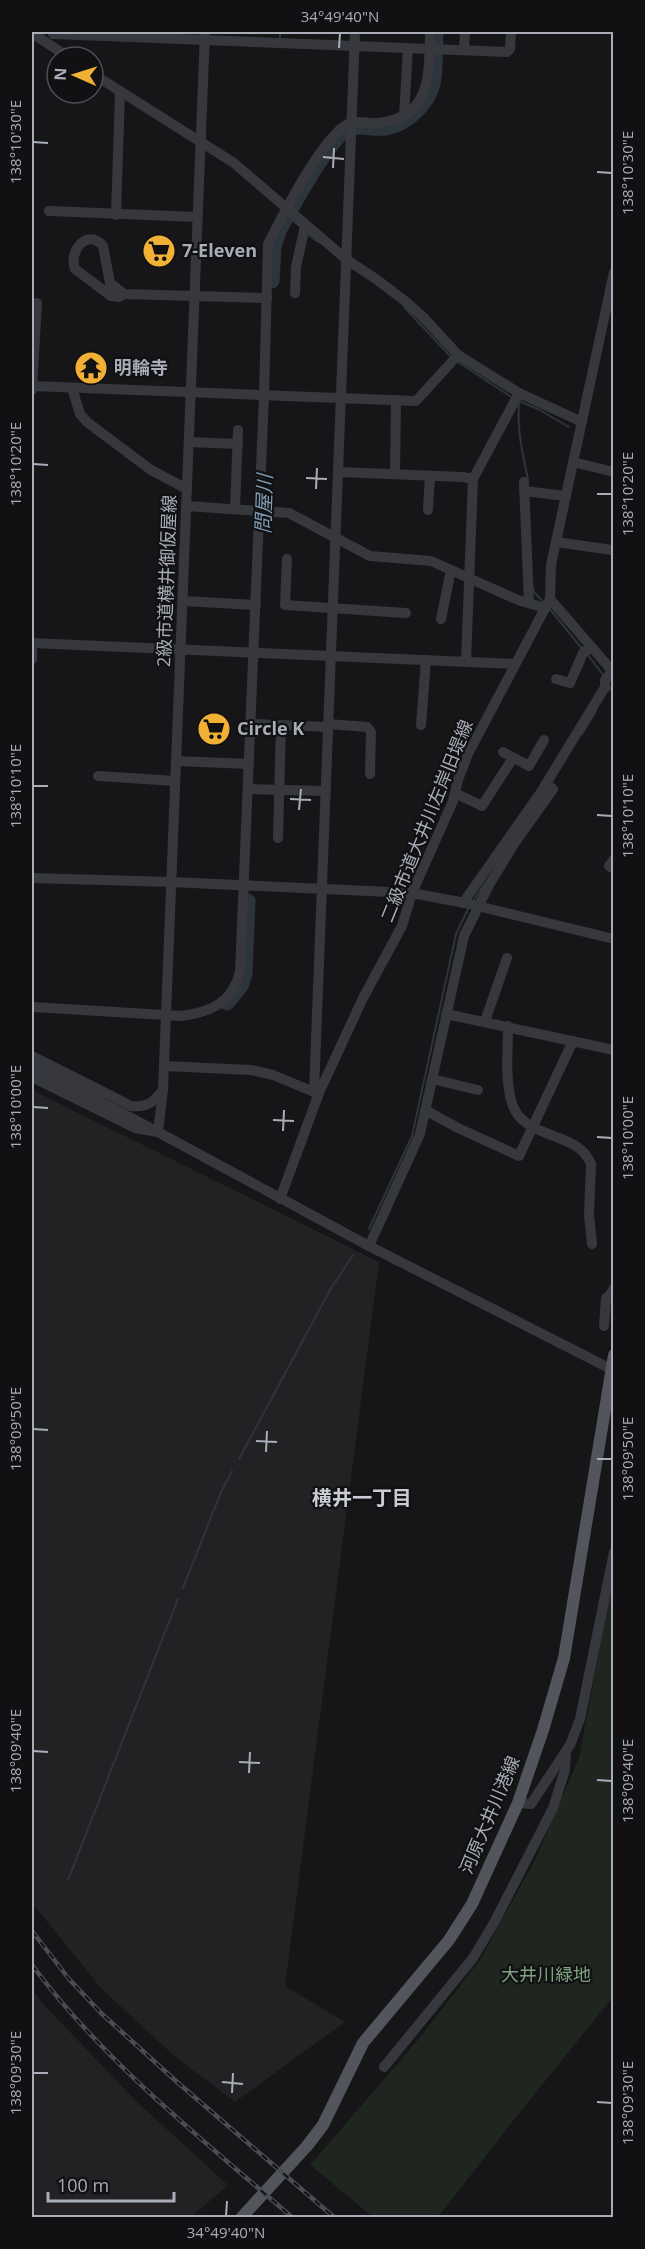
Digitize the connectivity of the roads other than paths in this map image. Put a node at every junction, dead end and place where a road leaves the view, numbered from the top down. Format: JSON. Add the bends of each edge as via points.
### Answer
{"nodes":[{"id":1,"x":355,"y":32,"type":"edge"},
{"id":2,"x":430,"y":32,"type":"edge"},
{"id":3,"x":465,"y":32,"type":"edge"},
{"id":4,"x":511,"y":32,"type":"edge"},
{"id":5,"x":32,"y":33,"type":"edge"},
{"id":6,"x":205,"y":35,"type":"edge"},
{"id":7,"x":51,"y":36,"type":"edge"},
{"id":8,"x":354,"y":45,"type":"junction"},
{"id":9,"x":408,"y":48,"type":"junction"},
{"id":10,"x":429,"y":49,"type":"junction"},
{"id":11,"x":464,"y":50,"type":"junction"},
{"id":12,"x":105,"y":82,"type":"edge"},
{"id":13,"x":120,"y":92,"type":"junction"},
{"id":14,"x":404,"y":115,"type":"junction"},
{"id":15,"x":352,"y":122,"type":"junction"},
{"id":16,"x":200,"y":142,"type":"junction"},
{"id":17,"x":286,"y":209,"type":"junction"},
{"id":18,"x":49,"y":211,"type":"dead end"},
{"id":19,"x":116,"y":215,"type":"junction"},
{"id":20,"x":197,"y":217,"type":"junction"},
{"id":21,"x":306,"y":226,"type":"junction"},
{"id":22,"x":347,"y":260,"type":"junction"},
{"id":23,"x":614,"y":273,"type":"edge"},
{"id":24,"x":295,"y":292,"type":"dead end"},
{"id":25,"x":124,"y":294,"type":"junction"},
{"id":26,"x":195,"y":297,"type":"junction"},
{"id":27,"x":267,"y":298,"type":"junction"},
{"id":28,"x":37,"y":303,"type":"dead end"},
{"id":29,"x":458,"y":355,"type":"junction"},
{"id":30,"x":32,"y":386,"type":"edge"},
{"id":31,"x":72,"y":388,"type":"junction"},
{"id":32,"x":32,"y":391,"type":"edge"},
{"id":33,"x":191,"y":393,"type":"junction"},
{"id":34,"x":519,"y":393,"type":"junction"},
{"id":35,"x":264,"y":396,"type":"junction"},
{"id":36,"x":342,"y":399,"type":"junction"},
{"id":37,"x":396,"y":400,"type":"junction"},
{"id":38,"x":582,"y":422,"type":"junction"},
{"id":39,"x":238,"y":430,"type":"dead end"},
{"id":40,"x":189,"y":442,"type":"junction"},
{"id":41,"x":238,"y":444,"type":"junction"},
{"id":42,"x":573,"y":462,"type":"junction"},
{"id":43,"x":339,"y":472,"type":"junction"},
{"id":44,"x":614,"y":472,"type":"edge"},
{"id":45,"x":395,"y":474,"type":"junction"},
{"id":46,"x":430,"y":476,"type":"junction"},
{"id":47,"x":473,"y":479,"type":"junction"},
{"id":48,"x":187,"y":489,"type":"junction"},
{"id":49,"x":566,"y":496,"type":"junction"},
{"id":50,"x":186,"y":506,"type":"junction"},
{"id":51,"x":236,"y":509,"type":"junction"},
{"id":52,"x":260,"y":510,"type":"junction"},
{"id":53,"x":428,"y":510,"type":"dead end"},
{"id":54,"x":336,"y":537,"type":"junction"},
{"id":55,"x":556,"y":542,"type":"junction"},
{"id":56,"x":612,"y":550,"type":"dead end"},
{"id":57,"x":287,"y":559,"type":"dead end"},
{"id":58,"x":451,"y":570,"type":"junction"},
{"id":59,"x":469,"y":578,"type":"junction"},
{"id":60,"x":183,"y":601,"type":"junction"},
{"id":61,"x":529,"y":603,"type":"junction"},
{"id":62,"x":547,"y":604,"type":"junction"},
{"id":63,"x":256,"y":605,"type":"junction"},
{"id":64,"x":333,"y":609,"type":"junction"},
{"id":65,"x":406,"y":613,"type":"dead end"},
{"id":66,"x":441,"y":619,"type":"dead end"},
{"id":67,"x":32,"y":643,"type":"edge"},
{"id":68,"x":591,"y":647,"type":"junction"},
{"id":69,"x":181,"y":650,"type":"junction"},
{"id":70,"x":254,"y":652,"type":"junction"},
{"id":71,"x":331,"y":656,"type":"junction"},
{"id":72,"x":32,"y":659,"type":"edge"},
{"id":73,"x":426,"y":660,"type":"junction"},
{"id":74,"x":466,"y":662,"type":"junction"},
{"id":75,"x":514,"y":664,"type":"junction"},
{"id":76,"x":613,"y":672,"type":"edge"},
{"id":77,"x":556,"y":679,"type":"dead end"},
{"id":78,"x":251,"y":724,"type":"junction"},
{"id":79,"x":281,"y":725,"type":"junction"},
{"id":80,"x":422,"y":725,"type":"dead end"},
{"id":81,"x":328,"y":726,"type":"junction"},
{"id":82,"x":544,"y":740,"type":"dead end"},
{"id":83,"x":176,"y":760,"type":"junction"},
{"id":84,"x":249,"y":764,"type":"junction"},
{"id":85,"x":370,"y":774,"type":"dead end"},
{"id":86,"x":98,"y":776,"type":"dead end"},
{"id":87,"x":175,"y":781,"type":"junction"},
{"id":88,"x":248,"y":789,"type":"junction"},
{"id":89,"x":279,"y":790,"type":"junction"},
{"id":90,"x":326,"y":791,"type":"junction"},
{"id":91,"x":455,"y":793,"type":"junction"},
{"id":92,"x":278,"y":838,"type":"dead end"},
{"id":93,"x":500,"y":857,"type":"junction"},
{"id":94,"x":614,"y":859,"type":"edge"},
{"id":95,"x":614,"y":869,"type":"edge"},
{"id":96,"x":32,"y":879,"type":"edge"},
{"id":97,"x":171,"y":882,"type":"junction"},
{"id":98,"x":244,"y":886,"type":"junction"},
{"id":99,"x":322,"y":890,"type":"junction"},
{"id":100,"x":412,"y":893,"type":"junction"},
{"id":101,"x":464,"y":903,"type":"junction"},
{"id":102,"x":478,"y":906,"type":"junction"},
{"id":103,"x":614,"y":939,"type":"edge"},
{"id":104,"x":507,"y":958,"type":"dead end"},
{"id":105,"x":32,"y":1006,"type":"edge"},
{"id":106,"x":446,"y":1014,"type":"junction"},
{"id":107,"x":166,"y":1016,"type":"junction"},
{"id":108,"x":485,"y":1021,"type":"junction"},
{"id":109,"x":508,"y":1026,"type":"junction"},
{"id":110,"x":573,"y":1041,"type":"junction"},
{"id":111,"x":614,"y":1050,"type":"edge"},
{"id":112,"x":32,"y":1056,"type":"edge"},
{"id":113,"x":32,"y":1066,"type":"edge"},
{"id":114,"x":164,"y":1066,"type":"junction"},
{"id":115,"x":32,"y":1077,"type":"edge"},
{"id":116,"x":432,"y":1079,"type":"junction"},
{"id":117,"x":163,"y":1089,"type":"junction"},
{"id":118,"x":478,"y":1090,"type":"dead end"},
{"id":119,"x":317,"y":1093,"type":"junction"},
{"id":120,"x":425,"y":1110,"type":"junction"},
{"id":121,"x":532,"y":1128,"type":"junction"},
{"id":122,"x":158,"y":1132,"type":"junction"},
{"id":123,"x":280,"y":1199,"type":"junction"},
{"id":124,"x":592,"y":1244,"type":"dead end"},
{"id":125,"x":369,"y":1246,"type":"junction"},
{"id":126,"x":614,"y":1288,"type":"edge"},
{"id":127,"x":604,"y":1326,"type":"dead end"},
{"id":128,"x":614,"y":1355,"type":"edge"},
{"id":129,"x":611,"y":1369,"type":"junction"},
{"id":130,"x":614,"y":1552,"type":"edge"},
{"id":131,"x":566,"y":1751,"type":"junction"},
{"id":132,"x":518,"y":1803,"type":"junction"},
{"id":133,"x":384,"y":2067,"type":"dead end"},
{"id":134,"x":241,"y":2217,"type":"edge"}],
"edges":[{"from":1,"to":8,"type":"street"},
{"from":2,"to":10,"type":"street"},
{"from":3,"to":11,"type":"street"},
{"from":4,"to":11,"type":"street","via":[[507,52]]},
{"from":5,"to":7,"type":"street"},
{"from":6,"to":7,"type":"street"},
{"from":6,"to":8,"type":"street"},
{"from":6,"to":16,"type":"street","name":"2級市道横井御仮屋線"},
{"from":8,"to":9,"type":"street"},
{"from":8,"to":15,"type":"street"},
{"from":9,"to":10,"type":"street"},
{"from":9,"to":14,"type":"street"},
{"from":10,"to":11,"type":"street"},
{"from":10,"to":14,"type":"street","via":[[424,94]]},
{"from":12,"to":13,"type":"street"},
{"from":13,"to":16,"type":"street"},
{"from":13,"to":19,"type":"street"},
{"from":14,"to":15,"type":"street","via":[[387,122]]},
{"from":15,"to":17,"type":"street","via":[[327,144]]},
{"from":15,"to":22,"type":"street"},
{"from":16,"to":17,"type":"street","via":[[234,163]]},
{"from":16,"to":20,"type":"street","name":"2級市道横井御仮屋線"},
{"from":17,"to":21,"type":"street"},
{"from":17,"to":27,"type":"street","via":[[268,244]]},
{"from":18,"to":19,"type":"street"},
{"from":19,"to":20,"type":"street"},
{"from":20,"to":26,"type":"street","name":"2級市道横井御仮屋線"},
{"from":21,"to":22,"type":"street"},
{"from":21,"to":24,"type":"street","via":[[296,267]]},
{"from":22,"to":29,"type":"street","via":[[405,301]]},
{"from":22,"to":36,"type":"street"},
{"from":23,"to":38,"type":"street","name":"二級市道大井川左岸旧堤線"},
{"from":25,"to":25,"type":"street","via":[[111,296],[75,269],[73,255],[80,243],[96,240],[103,246],[110,283]]},
{"from":25,"to":26,"type":"street"},
{"from":26,"to":27,"type":"street"},
{"from":26,"to":33,"type":"street","name":"2級市道横井御仮屋線"},
{"from":27,"to":35,"type":"street"},
{"from":28,"to":30,"type":"street"},
{"from":29,"to":34,"type":"street"},
{"from":29,"to":37,"type":"street","via":[[416,401]]},
{"from":30,"to":31,"type":"street"},
{"from":30,"to":32,"type":"street"},
{"from":31,"to":33,"type":"street"},
{"from":31,"to":48,"type":"street","via":[[80,414],[87,422],[151,470]]},
{"from":33,"to":35,"type":"street"},
{"from":33,"to":40,"type":"street","name":"2級市道横井御仮屋線"},
{"from":34,"to":38,"type":"street"},
{"from":34,"to":47,"type":"street"},
{"from":35,"to":36,"type":"street"},
{"from":35,"to":52,"type":"street"},
{"from":36,"to":37,"type":"street"},
{"from":36,"to":43,"type":"street"},
{"from":37,"to":45,"type":"street"},
{"from":38,"to":42,"type":"street","name":"二級市道大井川左岸旧堤線"},
{"from":39,"to":41,"type":"street"},
{"from":40,"to":41,"type":"street"},
{"from":40,"to":48,"type":"street","name":"2級市道横井御仮屋線"},
{"from":41,"to":51,"type":"street"},
{"from":42,"to":44,"type":"street"},
{"from":42,"to":49,"type":"street","name":"二級市道大井川左岸旧堤線"},
{"from":43,"to":45,"type":"street"},
{"from":43,"to":54,"type":"street"},
{"from":45,"to":46,"type":"street"},
{"from":46,"to":47,"type":"street"},
{"from":46,"to":53,"type":"street"},
{"from":47,"to":59,"type":"street"},
{"from":48,"to":50,"type":"street","name":"2級市道横井御仮屋線"},
{"from":49,"to":55,"type":"street","name":"二級市道大井川左岸旧堤線"},
{"from":49,"to":61,"type":"street","via":[[524,486]]},
{"from":50,"to":51,"type":"street"},
{"from":50,"to":60,"type":"street","name":"2級市道横井御仮屋線"},
{"from":51,"to":52,"type":"street"},
{"from":52,"to":54,"type":"street","via":[[289,513]]},
{"from":52,"to":63,"type":"street"},
{"from":54,"to":58,"type":"street","via":[[370,556],[431,561]]},
{"from":54,"to":64,"type":"street"},
{"from":55,"to":56,"type":"street"},
{"from":55,"to":62,"type":"street","name":"二級市道大井川左岸旧堤線"},
{"from":57,"to":64,"type":"street","via":[[285,605]]},
{"from":58,"to":59,"type":"street"},
{"from":58,"to":66,"type":"street"},
{"from":59,"to":61,"type":"street"},
{"from":59,"to":74,"type":"street"},
{"from":60,"to":63,"type":"street"},
{"from":60,"to":69,"type":"street","name":"2級市道横井御仮屋線"},
{"from":61,"to":62,"type":"street"},
{"from":62,"to":68,"type":"street"},
{"from":62,"to":75,"type":"street","name":"二級市道大井川左岸旧堤線"},
{"from":63,"to":70,"type":"street"},
{"from":64,"to":65,"type":"street"},
{"from":64,"to":71,"type":"street"},
{"from":67,"to":69,"type":"street"},
{"from":67,"to":72,"type":"street"},
{"from":68,"to":76,"type":"street"},
{"from":68,"to":77,"type":"street","via":[[583,654],[570,683]]},
{"from":69,"to":70,"type":"street"},
{"from":69,"to":83,"type":"street","name":"2級市道横井御仮屋線"},
{"from":70,"to":71,"type":"street"},
{"from":70,"to":78,"type":"street"},
{"from":71,"to":73,"type":"street"},
{"from":71,"to":81,"type":"street"},
{"from":73,"to":74,"type":"street"},
{"from":73,"to":80,"type":"street"},
{"from":74,"to":75,"type":"street"},
{"from":75,"to":91,"type":"street","name":"二級市道大井川左岸旧堤線","via":[[468,754]]},
{"from":76,"to":93,"type":"street","via":[[605,680],[605,687],[550,787]]},
{"from":78,"to":79,"type":"street"},
{"from":78,"to":84,"type":"street"},
{"from":79,"to":81,"type":"street"},
{"from":79,"to":89,"type":"street"},
{"from":81,"to":85,"type":"street","via":[[367,727],[371,732]]},
{"from":81,"to":90,"type":"street"},
{"from":82,"to":91,"type":"street","via":[[529,766],[508,755],[482,806]]},
{"from":83,"to":84,"type":"street"},
{"from":83,"to":87,"type":"street","name":"2級市道横井御仮屋線"},
{"from":84,"to":88,"type":"street"},
{"from":86,"to":87,"type":"street"},
{"from":87,"to":97,"type":"street","name":"2級市道横井御仮屋線"},
{"from":88,"to":89,"type":"street"},
{"from":88,"to":98,"type":"street"},
{"from":89,"to":90,"type":"street"},
{"from":89,"to":92,"type":"street"},
{"from":90,"to":99,"type":"street"},
{"from":91,"to":100,"type":"street","name":"二級市道大井川左岸旧堤線"},
{"from":93,"to":101,"type":"street"},
{"from":93,"to":102,"type":"street"},
{"from":94,"to":95,"type":"street","via":[[609,866]]},
{"from":96,"to":97,"type":"street"},
{"from":97,"to":98,"type":"street"},
{"from":97,"to":107,"type":"street","name":"2級市道横井御仮屋線"},
{"from":98,"to":99,"type":"street"},
{"from":98,"to":107,"type":"street","via":[[240,972],[232,993],[201,1013]]},
{"from":99,"to":100,"type":"street"},
{"from":99,"to":119,"type":"street"},
{"from":100,"to":101,"type":"street"},
{"from":100,"to":119,"type":"street","name":"二級市道大井川左岸旧堤線","via":[[402,926]]},
{"from":101,"to":102,"type":"street"},
{"from":102,"to":103,"type":"street"},
{"from":102,"to":106,"type":"street","via":[[464,936]]},
{"from":104,"to":108,"type":"street"},
{"from":105,"to":107,"type":"street"},
{"from":106,"to":108,"type":"street"},
{"from":106,"to":116,"type":"street"},
{"from":107,"to":114,"type":"street","name":"2級市道横井御仮屋線"},
{"from":108,"to":109,"type":"street"},
{"from":109,"to":110,"type":"street"},
{"from":109,"to":121,"type":"street","via":[[510,1100],[515,1112]]},
{"from":110,"to":111,"type":"street"},
{"from":110,"to":121,"type":"street"},
{"from":112,"to":117,"type":"street","via":[[131,1106],[147,1106]]},
{"from":113,"to":122,"type":"street"},
{"from":114,"to":117,"type":"street","name":"2級市道横井御仮屋線"},
{"from":114,"to":119,"type":"street","via":[[251,1070]]},
{"from":115,"to":122,"type":"street","via":[[135,1128]]},
{"from":116,"to":118,"type":"street"},
{"from":116,"to":120,"type":"street"},
{"from":117,"to":122,"type":"street","name":"2級市道横井御仮屋線"},
{"from":119,"to":123,"type":"street","name":"二級市道大井川左岸旧堤線"},
{"from":120,"to":121,"type":"street","via":[[519,1156]]},
{"from":120,"to":125,"type":"street","via":[[420,1134]]},
{"from":121,"to":124,"type":"street","via":[[574,1145],[588,1156]]},
{"from":122,"to":123,"type":"street"},
{"from":123,"to":125,"type":"street"},
{"from":125,"to":129,"type":"street"},
{"from":126,"to":127,"type":"street","via":[[606,1298]]},
{"from":128,"to":129,"type":"main road","name":"河原大井川港線"},
{"from":129,"to":132,"type":"main road","name":"河原大井川港線","via":[[564,1658]]},
{"from":130,"to":131,"type":"street","via":[[580,1719]]},
{"from":131,"to":132,"type":"street","via":[[531,1804]]},
{"from":131,"to":133,"type":"street","via":[[565,1770],[553,1808],[495,1921],[473,1958]]},
{"from":132,"to":134,"type":"main road","name":"河原大井川港線","via":[[472,1904],[454,1931],[363,2043],[323,2125]]}]}
